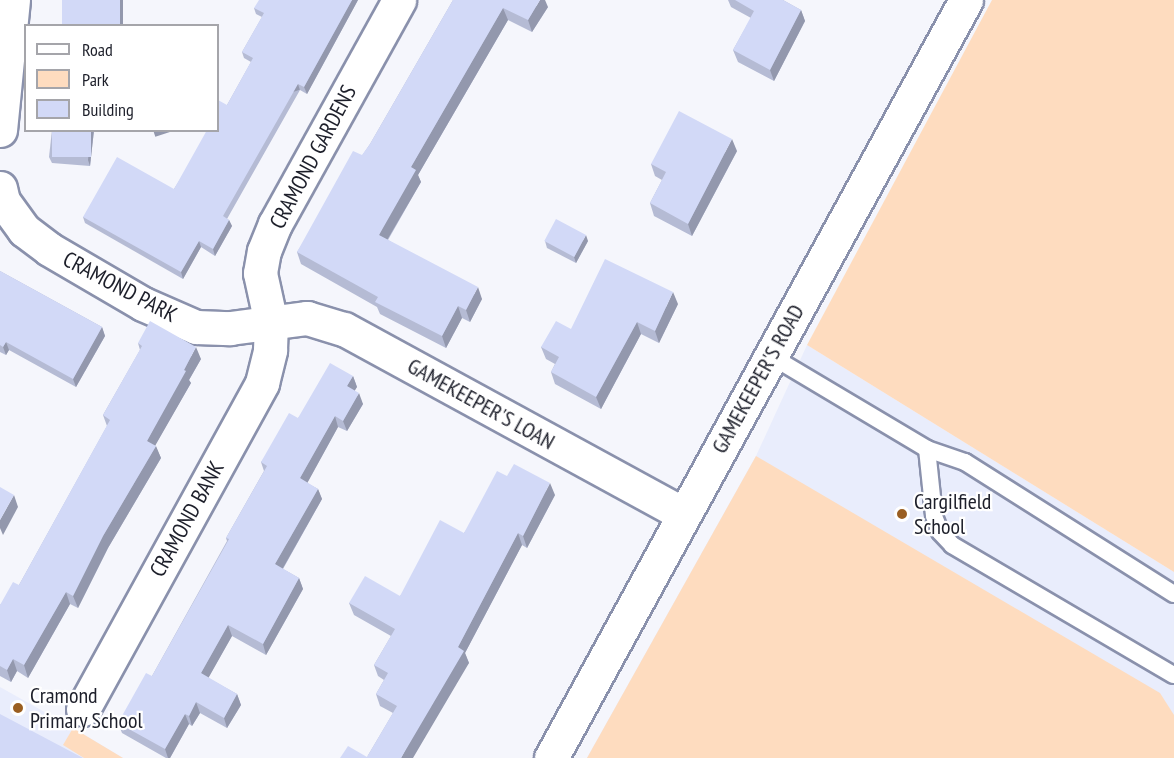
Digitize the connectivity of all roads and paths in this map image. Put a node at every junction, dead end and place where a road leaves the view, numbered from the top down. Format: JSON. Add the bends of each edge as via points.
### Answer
{"nodes":[{"id":1,"x":13,"y":0,"type":"edge"},
{"id":2,"x":399,"y":0,"type":"edge"},
{"id":3,"x":966,"y":0,"type":"edge"},
{"id":4,"x":0,"y":130,"type":"edge"},
{"id":5,"x":0,"y":188,"type":"edge"},
{"id":6,"x":271,"y":323,"type":"junction"},
{"id":7,"x":771,"y":356,"type":"junction"},
{"id":8,"x":927,"y":449,"type":"junction"},
{"id":9,"x":684,"y":514,"type":"junction"},
{"id":10,"x":1174,"y":594,"type":"edge"},
{"id":11,"x":1174,"y":675,"type":"edge"},
{"id":12,"x":84,"y":709,"type":"dead end"},
{"id":13,"x":551,"y":758,"type":"edge"}],
"edges":[{"from":1,"to":4,"type":"street"},
{"from":2,"to":6,"type":"street","name":"CRAMOND GARDENS","via":[[275,224],[264,251],[260,273]]},
{"from":3,"to":7,"type":"street","name":"GAMEKEEPER'S ROAD"},
{"from":5,"to":6,"type":"street","name":"CRAMOND PARK","via":[[3,201],[24,230],[143,304],[196,327]]},
{"from":6,"to":9,"type":"street","name":"GAMEKEEPER'S LOAN","via":[[307,318],[344,329]]},
{"from":6,"to":12,"type":"street","name":"CRAMOND BANK","via":[[270,350],[262,383]]},
{"from":7,"to":8,"type":"lane"},
{"from":7,"to":9,"type":"street","name":"GAMEKEEPER'S ROAD"},
{"from":8,"to":10,"type":"lane","via":[[965,462]]},
{"from":8,"to":11,"type":"lane","via":[[934,516],[940,532],[952,545]]},
{"from":9,"to":13,"type":"street","name":"GAMEKEEPER'S ROAD"}]}
